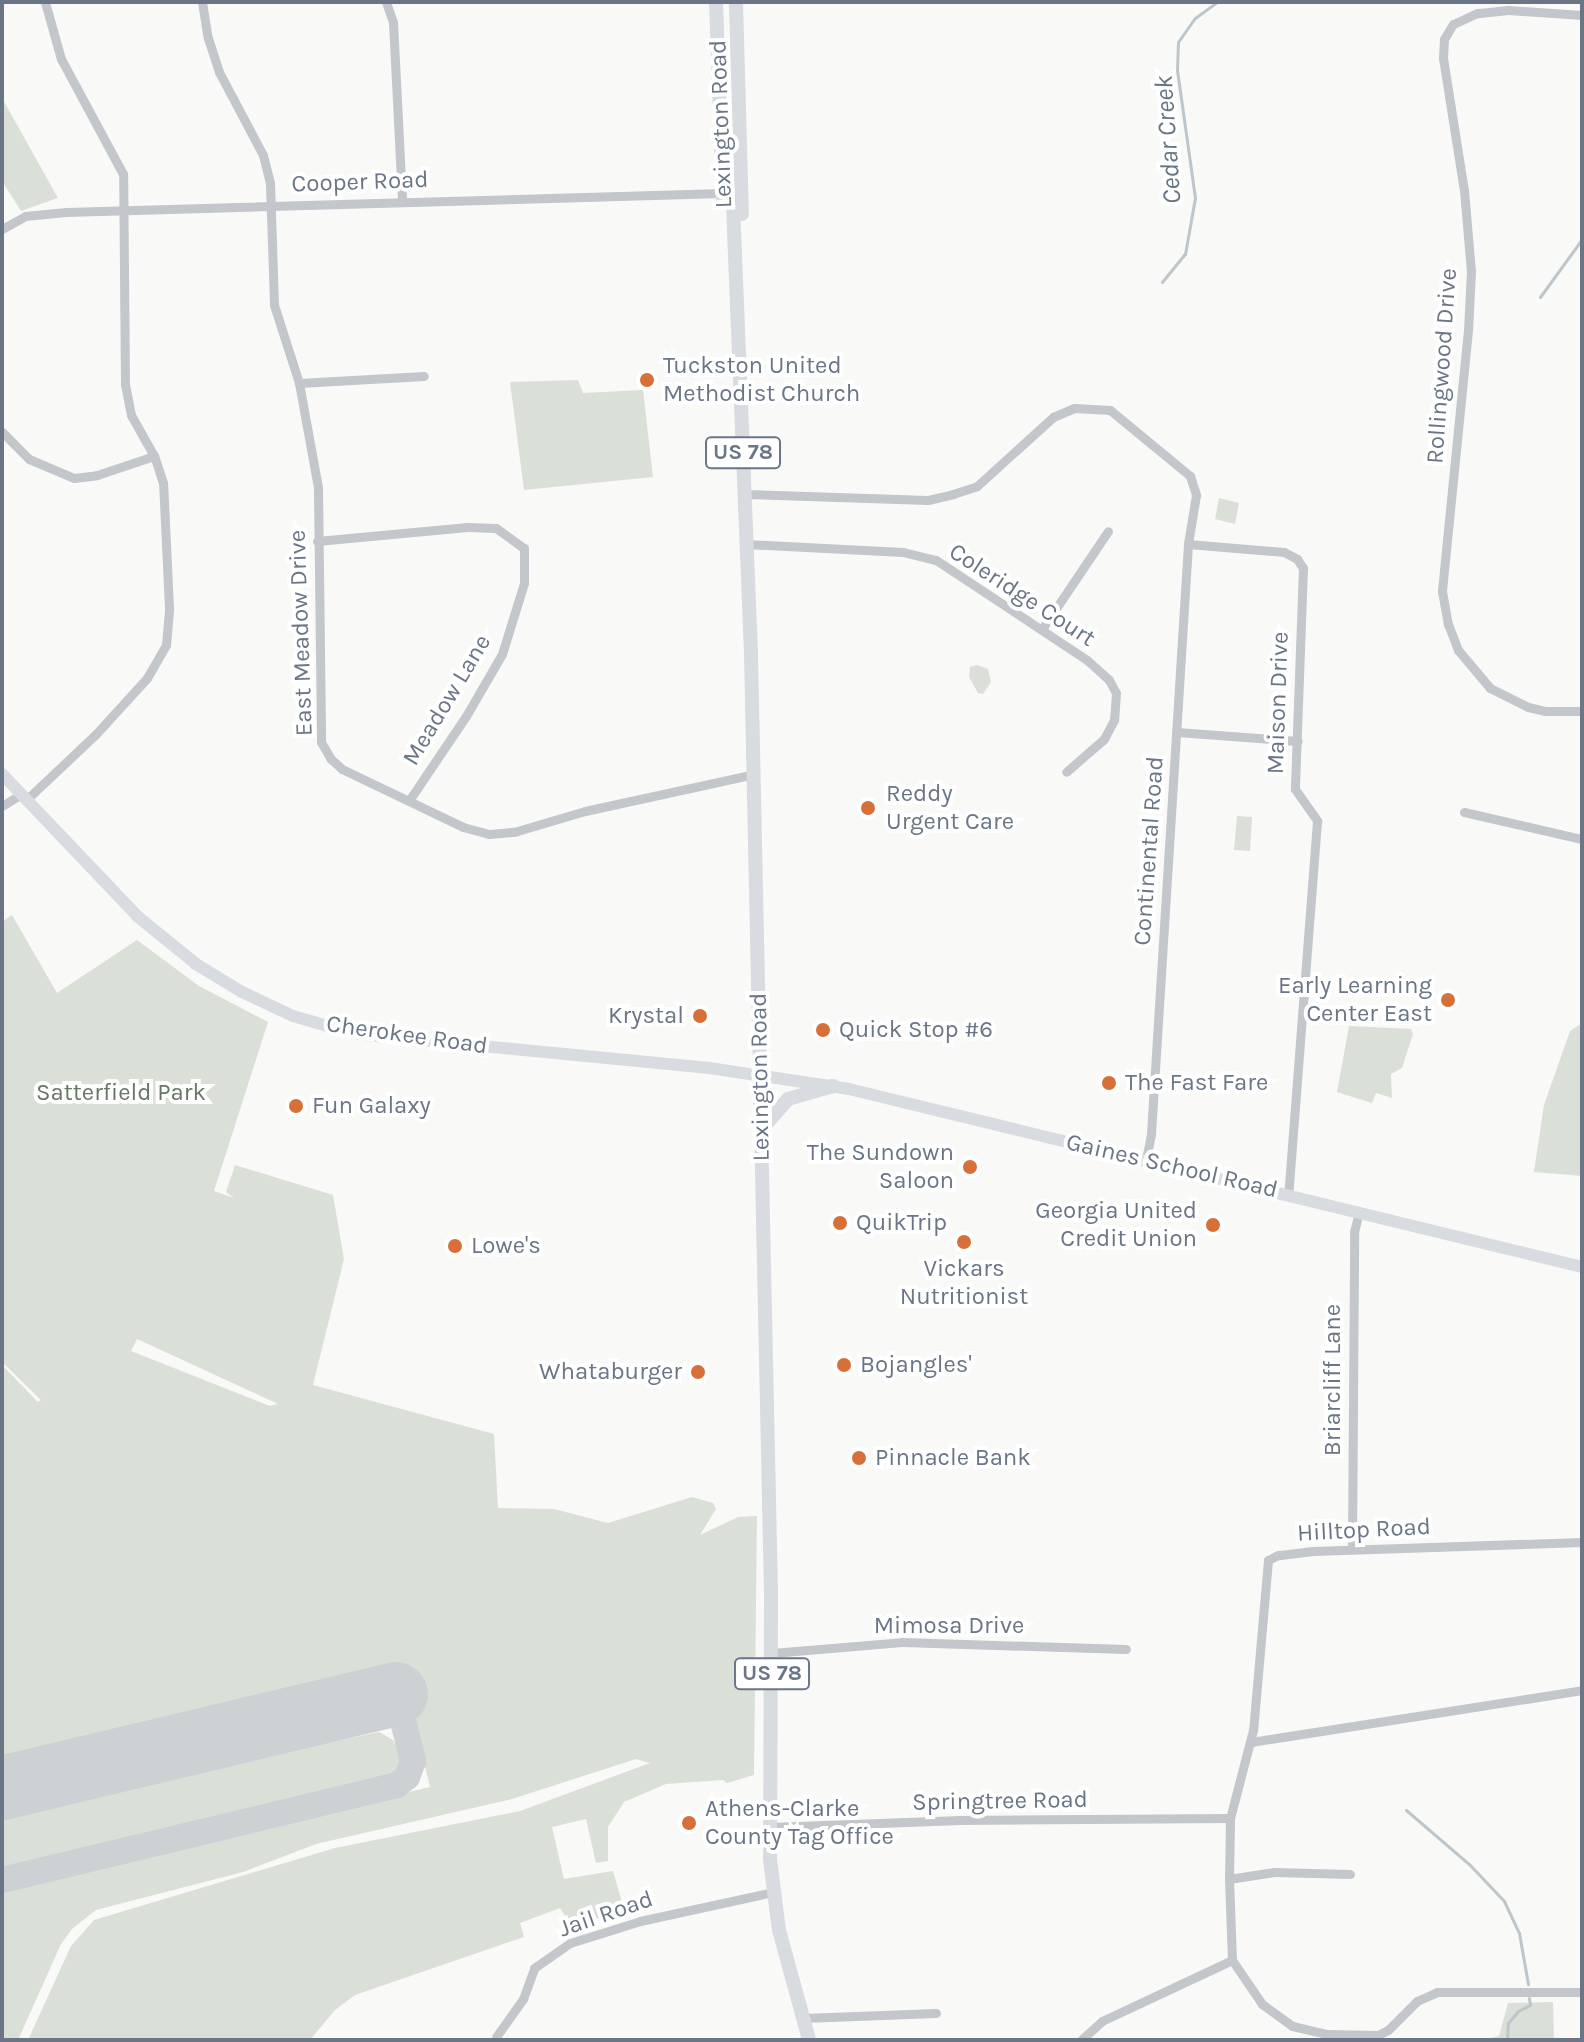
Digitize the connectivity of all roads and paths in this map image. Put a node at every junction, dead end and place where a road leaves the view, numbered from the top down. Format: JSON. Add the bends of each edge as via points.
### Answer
{"nodes":[{"id":1,"x":45,"y":2,"type":"edge"},
{"id":2,"x":202,"y":2,"type":"edge"},
{"id":3,"x":386,"y":2,"type":"edge"},
{"id":4,"x":716,"y":2,"type":"edge"},
{"id":5,"x":736,"y":2,"type":"edge"},
{"id":6,"x":1582,"y":15,"type":"edge"},
{"id":7,"x":722,"y":161,"type":"junction"},
{"id":8,"x":742,"y":176,"type":"junction"},
{"id":9,"x":723,"y":193,"type":"junction"},
{"id":10,"x":402,"y":202,"type":"junction"},
{"id":11,"x":270,"y":205,"type":"junction"},
{"id":12,"x":125,"y":211,"type":"junction"},
{"id":13,"x":2,"y":229,"type":"edge"},
{"id":14,"x":734,"y":243,"type":"junction"},
{"id":15,"x":424,"y":376,"type":"dead end"},
{"id":16,"x":299,"y":383,"type":"junction"},
{"id":17,"x":2,"y":432,"type":"edge"},
{"id":18,"x":154,"y":456,"type":"junction"},
{"id":19,"x":745,"y":494,"type":"junction"},
{"id":20,"x":1108,"y":531,"type":"dead end"},
{"id":21,"x":317,"y":541,"type":"junction"},
{"id":22,"x":746,"y":544,"type":"junction"},
{"id":23,"x":1188,"y":544,"type":"junction"},
{"id":24,"x":1042,"y":629,"type":"junction"},
{"id":25,"x":1582,"y":711,"type":"edge"},
{"id":26,"x":1177,"y":732,"type":"junction"},
{"id":27,"x":1298,"y":741,"type":"junction"},
{"id":28,"x":1066,"y":772,"type":"dead end"},
{"id":29,"x":2,"y":774,"type":"edge"},
{"id":30,"x":754,"y":774,"type":"junction"},
{"id":31,"x":24,"y":797,"type":"junction"},
{"id":32,"x":410,"y":799,"type":"junction"},
{"id":33,"x":2,"y":806,"type":"edge"},
{"id":34,"x":1464,"y":812,"type":"dead end"},
{"id":35,"x":1582,"y":839,"type":"edge"},
{"id":36,"x":760,"y":1074,"type":"junction"},
{"id":37,"x":833,"y":1086,"type":"junction"},
{"id":38,"x":761,"y":1130,"type":"junction"},
{"id":39,"x":1146,"y":1159,"type":"junction"},
{"id":40,"x":1288,"y":1194,"type":"junction"},
{"id":41,"x":1359,"y":1212,"type":"junction"},
{"id":42,"x":1582,"y":1267,"type":"edge"},
{"id":43,"x":1582,"y":1542,"type":"edge"},
{"id":44,"x":1352,"y":1549,"type":"junction"},
{"id":45,"x":1126,"y":1649,"type":"dead end"},
{"id":46,"x":772,"y":1653,"type":"junction"},
{"id":47,"x":1582,"y":1690,"type":"edge"},
{"id":48,"x":1251,"y":1742,"type":"junction"},
{"id":49,"x":1230,"y":1818,"type":"junction"},
{"id":50,"x":770,"y":1827,"type":"junction"},
{"id":51,"x":1350,"y":1874,"type":"dead end"},
{"id":52,"x":1229,"y":1879,"type":"junction"},
{"id":53,"x":773,"y":1892,"type":"junction"},
{"id":54,"x":1232,"y":1960,"type":"junction"},
{"id":55,"x":1582,"y":1992,"type":"edge"},
{"id":56,"x":936,"y":2013,"type":"dead end"},
{"id":57,"x":803,"y":2018,"type":"junction"},
{"id":58,"x":1388,"y":2035,"type":"edge"},
{"id":59,"x":496,"y":2037,"type":"dead end"},
{"id":60,"x":809,"y":2040,"type":"edge"},
{"id":61,"x":1081,"y":2040,"type":"edge"}],
"edges":[{"from":1,"to":12,"type":"street","via":[[61,59],[123,174]]},
{"from":2,"to":11,"type":"street","name":"East Meadow Drive","via":[[219,72],[263,155]]},
{"from":3,"to":10,"type":"street","via":[[393,22]]},
{"from":4,"to":7,"type":"highway","name":"Lexington Road","number":"US 78"},
{"from":5,"to":8,"type":"highway","name":"Lexington Road","number":"US 78"},
{"from":6,"to":25,"type":"street","name":"Rollingwood Drive","via":[[1539,10],[1477,13],[1453,24],[1444,39],[1471,271],[1442,591],[1458,650],[1490,688],[1545,711]]},
{"from":7,"to":8,"type":"highway","via":[[733,175]]},
{"from":7,"to":9,"type":"highway","name":"Lexington Road","number":"US 78"},
{"from":8,"to":14,"type":"highway","name":"Lexington Road","number":"US 78","via":[[742,225]]},
{"from":9,"to":10,"type":"street","name":"Cooper Road"},
{"from":9,"to":14,"type":"highway","name":"Lexington Road","number":"US 78"},
{"from":10,"to":11,"type":"street","name":"Cooper Road"},
{"from":11,"to":12,"type":"street","name":"Cooper Road"},
{"from":11,"to":16,"type":"street","name":"East Meadow Drive","via":[[274,305]]},
{"from":12,"to":13,"type":"street","name":"Cooper Road","via":[[25,216]]},
{"from":12,"to":18,"type":"street","via":[[125,385],[131,415]]},
{"from":14,"to":19,"type":"highway","name":"Lexington Road","number":"US 78"},
{"from":15,"to":16,"type":"street"},
{"from":16,"to":21,"type":"street","name":"East Meadow Drive","via":[[318,488]]},
{"from":17,"to":18,"type":"street","via":[[29,459],[74,478]]},
{"from":18,"to":31,"type":"street","via":[[163,483],[166,645],[147,678],[95,735]]},
{"from":19,"to":22,"type":"highway","name":"Lexington Road","number":"US 78"},
{"from":19,"to":23,"type":"street","name":"Continental Road","via":[[928,500],[953,494],[977,486],[1060,411],[1097,407],[1110,410],[1190,476],[1196,495]]},
{"from":20,"to":24,"type":"street"},
{"from":21,"to":32,"type":"street","name":"East Meadow Drive","via":[[321,742],[342,769]]},
{"from":21,"to":32,"type":"street","name":"Meadow Lane","via":[[467,527],[496,528],[524,548],[524,583],[502,654]]},
{"from":22,"to":24,"type":"street","name":"Coleridge Court","via":[[903,552],[936,560]]},
{"from":22,"to":30,"type":"highway","name":"Lexington Road","number":"US 78"},
{"from":23,"to":26,"type":"street","name":"Continental Road"},
{"from":23,"to":27,"type":"street","name":"Maison Drive","via":[[1284,552],[1303,568]]},
{"from":24,"to":28,"type":"street","name":"Coleridge Court","via":[[1087,660],[1116,693],[1114,720],[1104,739]]},
{"from":26,"to":27,"type":"street"},
{"from":26,"to":39,"type":"street","name":"Continental Road"},
{"from":27,"to":40,"type":"street","name":"Maison Drive","via":[[1295,789],[1317,821]]},
{"from":29,"to":31,"type":"main road","name":"Cherokee Road"},
{"from":30,"to":32,"type":"street","name":"East Meadow Drive","via":[[489,834],[463,827]]},
{"from":30,"to":36,"type":"highway","name":"Lexington Road","number":"US 78"},
{"from":31,"to":33,"type":"street"},
{"from":31,"to":36,"type":"main road","name":"Cherokee Road","via":[[137,916],[196,964],[293,1016],[378,1036]]},
{"from":34,"to":35,"type":"street"},
{"from":36,"to":37,"type":"main road","name":"Gaines School Road"},
{"from":36,"to":38,"type":"highway","name":"Lexington Road","number":"US 78"},
{"from":37,"to":38,"type":"highway","via":[[788,1099]]},
{"from":37,"to":39,"type":"main road","name":"Gaines School Road"},
{"from":38,"to":46,"type":"highway","name":"Lexington Road","number":"US 78"},
{"from":39,"to":40,"type":"main road","name":"Gaines School Road"},
{"from":40,"to":41,"type":"main road","name":"Gaines School Road"},
{"from":41,"to":42,"type":"main road","name":"Gaines School Road"},
{"from":41,"to":44,"type":"street","name":"Briarcliff Lane","via":[[1354,1232]]},
{"from":43,"to":44,"type":"street","name":"Hilltop Road"},
{"from":44,"to":48,"type":"street","name":"Hilltop Road","via":[[1268,1560]]},
{"from":45,"to":46,"type":"street","name":"Mimosa Drive","via":[[902,1642]]},
{"from":46,"to":50,"type":"highway","name":"Lexington Road","number":"US 78"},
{"from":47,"to":48,"type":"street"},
{"from":48,"to":49,"type":"street","name":"Hilltop Road"},
{"from":49,"to":50,"type":"street","name":"Springtree Road"},
{"from":49,"to":52,"type":"street","name":"Hilltop Road"},
{"from":50,"to":53,"type":"highway","name":"Lexington Road","number":"US 78"},
{"from":51,"to":52,"type":"street","via":[[1274,1872]]},
{"from":52,"to":54,"type":"street","name":"Hilltop Road"},
{"from":53,"to":57,"type":"highway","name":"Lexington Road","number":"US 78"},
{"from":53,"to":59,"type":"street","name":"Jail Road","via":[[640,1921],[570,1943],[534,1968],[523,1999]]},
{"from":54,"to":58,"type":"street","via":[[1262,2004],[1292,2026],[1328,2034]]},
{"from":54,"to":61,"type":"street","via":[[1102,2021]]},
{"from":55,"to":58,"type":"street","via":[[1437,1992],[1417,2001]]},
{"from":56,"to":57,"type":"street"},
{"from":57,"to":60,"type":"highway","number":"US 78"}]}
